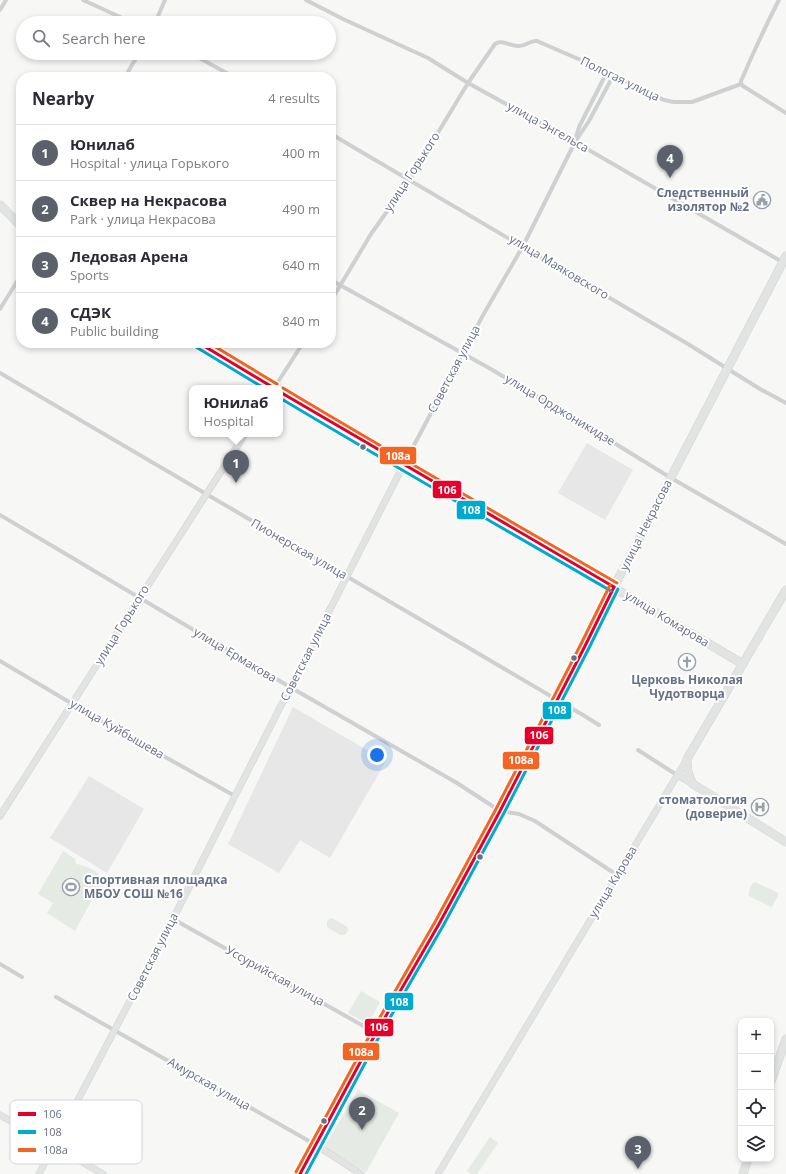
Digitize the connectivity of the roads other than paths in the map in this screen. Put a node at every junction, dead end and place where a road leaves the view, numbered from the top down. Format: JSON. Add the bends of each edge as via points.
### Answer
{"nodes":[{"id":1,"x":6,"y":0,"type":"edge"},
{"id":2,"x":83,"y":0,"type":"edge"},
{"id":3,"x":165,"y":0,"type":"edge"},
{"id":4,"x":306,"y":0,"type":"edge"},
{"id":5,"x":780,"y":0,"type":"edge"},
{"id":6,"x":0,"y":10,"type":"edge"},
{"id":7,"x":118,"y":16,"type":"edge"},
{"id":8,"x":158,"y":16,"type":"edge"},
{"id":9,"x":495,"y":44,"type":"joint"},
{"id":10,"x":135,"y":60,"type":"edge"},
{"id":11,"x":203,"y":60,"type":"edge"},
{"id":12,"x":129,"y":72,"type":"edge"},
{"id":13,"x":225,"y":72,"type":"edge"},
{"id":14,"x":607,"y":72,"type":"junction"},
{"id":15,"x":613,"y":76,"type":"junction"},
{"id":16,"x":468,"y":83,"type":"junction"},
{"id":17,"x":741,"y":84,"type":"junction"},
{"id":18,"x":786,"y":113,"type":"edge"},
{"id":19,"x":336,"y":137,"type":"edge"},
{"id":20,"x":575,"y":142,"type":"junction"},
{"id":21,"x":410,"y":179,"type":"junction"},
{"id":22,"x":0,"y":205,"type":"edge"},
{"id":23,"x":16,"y":221,"type":"edge"},
{"id":24,"x":523,"y":246,"type":"junction"},
{"id":25,"x":785,"y":261,"type":"edge"},
{"id":26,"x":16,"y":282,"type":"edge"},
{"id":27,"x":336,"y":283,"type":"edge"},
{"id":28,"x":341,"y":286,"type":"junction"},
{"id":29,"x":336,"y":294,"type":"edge"},
{"id":30,"x":0,"y":309,"type":"edge"},
{"id":31,"x":207,"y":348,"type":"edge"},
{"id":32,"x":300,"y":348,"type":"edge"},
{"id":33,"x":463,"y":353,"type":"junction"},
{"id":34,"x":727,"y":368,"type":"junction"},
{"id":35,"x":0,"y":373,"type":"edge"},
{"id":36,"x":269,"y":385,"type":"edge"},
{"id":37,"x":276,"y":385,"type":"edge"},
{"id":38,"x":283,"y":394,"type":"edge"},
{"id":39,"x":786,"y":403,"type":"edge"},
{"id":40,"x":243,"y":437,"type":"edge"},
{"id":41,"x":404,"y":464,"type":"junction"},
{"id":42,"x":671,"y":478,"type":"junction"},
{"id":43,"x":206,"y":494,"type":"junction"},
{"id":44,"x":0,"y":515,"type":"edge"},
{"id":45,"x":786,"y":544,"type":"edge"},
{"id":46,"x":347,"y":577,"type":"junction"},
{"id":47,"x":614,"y":587,"type":"junction"},
{"id":48,"x":786,"y":590,"type":"edge"},
{"id":49,"x":139,"y":598,"type":"junction"},
{"id":50,"x":0,"y":661,"type":"edge"},
{"id":51,"x":743,"y":664,"type":"junction"},
{"id":52,"x":290,"y":687,"type":"junction"},
{"id":53,"x":557,"y":699,"type":"junction"},
{"id":54,"x":73,"y":704,"type":"junction"},
{"id":55,"x":599,"y":725,"type":"dead end"},
{"id":56,"x":638,"y":750,"type":"dead end"},
{"id":57,"x":687,"y":759,"type":"junction"},
{"id":58,"x":678,"y":775,"type":"junction"},
{"id":59,"x":693,"y":784,"type":"junction"},
{"id":60,"x":235,"y":796,"type":"junction"},
{"id":61,"x":500,"y":811,"type":"junction"},
{"id":62,"x":1,"y":813,"type":"edge"},
{"id":63,"x":786,"y":842,"type":"edge"},
{"id":64,"x":617,"y":875,"type":"junction"},
{"id":65,"x":173,"y":919,"type":"junction"},
{"id":66,"x":0,"y":964,"type":"edge"},
{"id":67,"x":22,"y":977,"type":"dead end"},
{"id":68,"x":56,"y":997,"type":"dead end"},
{"id":69,"x":115,"y":1030,"type":"junction"},
{"id":70,"x":376,"y":1033,"type":"junction"},
{"id":71,"x":786,"y":1039,"type":"edge"},
{"id":72,"x":774,"y":1073,"type":"edge"},
{"id":73,"x":78,"y":1100,"type":"edge"},
{"id":74,"x":0,"y":1115,"type":"edge"},
{"id":75,"x":10,"y":1121,"type":"edge"},
{"id":76,"x":316,"y":1145,"type":"junction"},
{"id":77,"x":747,"y":1162,"type":"edge"},
{"id":78,"x":44,"y":1164,"type":"edge"},
{"id":79,"x":86,"y":1164,"type":"edge"},
{"id":80,"x":39,"y":1174,"type":"edge"},
{"id":81,"x":103,"y":1174,"type":"edge"},
{"id":82,"x":300,"y":1174,"type":"edge"},
{"id":83,"x":361,"y":1174,"type":"edge"},
{"id":84,"x":438,"y":1174,"type":"edge"},
{"id":85,"x":743,"y":1174,"type":"edge"}],
"edges":[{"from":1,"to":6,"type":"street"},
{"from":2,"to":7,"type":"street"},
{"from":3,"to":8,"type":"street"},
{"from":4,"to":16,"type":"street","name":"улица Энгельса","via":[[428,58]]},
{"from":5,"to":17,"type":"street"},
{"from":9,"to":14,"type":"street","name":"Пологая улица","via":[[502,42],[518,46],[537,41]]},
{"from":9,"to":16,"type":"street","name":"улица Горького"},
{"from":10,"to":12,"type":"street"},
{"from":11,"to":13,"type":"street"},
{"from":14,"to":15,"type":"street","name":"Пологая улица"},
{"from":14,"to":20,"type":"street","name":"Советская улица","via":[[579,127]]},
{"from":15,"to":17,"type":"street","name":"Пологая улица","via":[[664,100],[674,102],[692,102]]},
{"from":15,"to":20,"type":"street","name":"Советская улица"},
{"from":16,"to":20,"type":"street","name":"улица Энгельса"},
{"from":16,"to":21,"type":"street","name":"улица Горького"},
{"from":17,"to":18,"type":"street"},
{"from":19,"to":21,"type":"street","name":"улица Маяковского"},
{"from":20,"to":24,"type":"street","name":"Советская улица"},
{"from":20,"to":25,"type":"street","name":"улица Энгельса"},
{"from":21,"to":24,"type":"street","name":"улица Маяковского"},
{"from":21,"to":28,"type":"street","name":"улица Горького","via":[[372,234]]},
{"from":22,"to":23,"type":"highway"},
{"from":24,"to":33,"type":"street","name":"Советская улица"},
{"from":24,"to":34,"type":"street","name":"улица Маяковского"},
{"from":25,"to":34,"type":"highway","name":"улица Некрасова"},
{"from":26,"to":30,"type":"street"},
{"from":27,"to":28,"type":"street","name":"улица Орджоникидзе"},
{"from":28,"to":29,"type":"street","name":"улица Горького"},
{"from":28,"to":33,"type":"street","name":"улица Орджоникидзе"},
{"from":31,"to":36,"type":"highway"},
{"from":32,"to":37,"type":"street"},
{"from":33,"to":41,"type":"street","name":"Советская улица"},
{"from":33,"to":42,"type":"street","name":"улица Орджоникидзе"},
{"from":34,"to":39,"type":"street","name":"улица Маяковского"},
{"from":34,"to":42,"type":"highway","name":"улица Некрасова"},
{"from":35,"to":43,"type":"street","name":"Пионерская улица"},
{"from":38,"to":41,"type":"highway","name":"улица Комарова"},
{"from":40,"to":43,"type":"main road","name":"улица Горького"},
{"from":41,"to":46,"type":"main road","name":"Советская улица"},
{"from":41,"to":47,"type":"highway","name":"улица Комарова"},
{"from":42,"to":45,"type":"street","name":"улица Орджоникидзе"},
{"from":42,"to":47,"type":"highway","name":"улица Некрасова"},
{"from":43,"to":46,"type":"street","name":"Пионерская улица"},
{"from":43,"to":49,"type":"main road","name":"улица Горького"},
{"from":44,"to":49,"type":"street","name":"улица Ермакова"},
{"from":46,"to":52,"type":"main road","name":"Советская улица"},
{"from":46,"to":53,"type":"street","name":"Пионерская улица"},
{"from":47,"to":51,"type":"highway","name":"улица Комарова"},
{"from":47,"to":53,"type":"main road","name":"улица Некрасова"},
{"from":48,"to":51,"type":"highway","name":"улица Кирова"},
{"from":49,"to":52,"type":"street","name":"улица Ермакова"},
{"from":49,"to":54,"type":"main road","name":"улица Горького"},
{"from":50,"to":54,"type":"street","name":"улица Куйбышева"},
{"from":51,"to":57,"type":"highway","name":"улица Кирова"},
{"from":52,"to":60,"type":"main road","name":"Советская улица"},
{"from":52,"to":61,"type":"street","name":"улица Ермакова","via":[[457,783]]},
{"from":53,"to":55,"type":"street","name":"Пионерская улица"},
{"from":53,"to":61,"type":"main road","name":"улица Некрасова"},
{"from":54,"to":60,"type":"street","name":"улица Куйбышева"},
{"from":54,"to":62,"type":"main road","name":"улица Горького"},
{"from":56,"to":58,"type":"street"},
{"from":57,"to":58,"type":"main road","name":"улица Кирова"},
{"from":57,"to":59,"type":"highway","via":[[688,775]]},
{"from":58,"to":59,"type":"main road"},
{"from":58,"to":64,"type":"main road","name":"улица Кирова"},
{"from":59,"to":63,"type":"highway"},
{"from":60,"to":65,"type":"main road","name":"Советская улица"},
{"from":61,"to":64,"type":"street","name":"улица Ермакова","via":[[519,814],[535,821]]},
{"from":61,"to":70,"type":"main road","name":"улица Некрасова"},
{"from":64,"to":84,"type":"main road","name":"улица Кирова"},
{"from":65,"to":69,"type":"main road","name":"Советская улица"},
{"from":65,"to":70,"type":"street","name":"Уссурийская улица"},
{"from":66,"to":67,"type":"street"},
{"from":68,"to":69,"type":"street","name":"Амурская улица"},
{"from":69,"to":73,"type":"main road","name":"Советская улица"},
{"from":69,"to":76,"type":"street","name":"Амурская улица"},
{"from":70,"to":76,"type":"main road","name":"улица Некрасова"},
{"from":71,"to":72,"type":"highway"},
{"from":74,"to":75,"type":"main road"},
{"from":76,"to":82,"type":"main road","name":"улица Некрасова"},
{"from":76,"to":83,"type":"main road","name":"Амурская улица"},
{"from":77,"to":85,"type":"highway"},
{"from":78,"to":80,"type":"main road","name":"Советская улица"},
{"from":79,"to":81,"type":"main road"}]}
